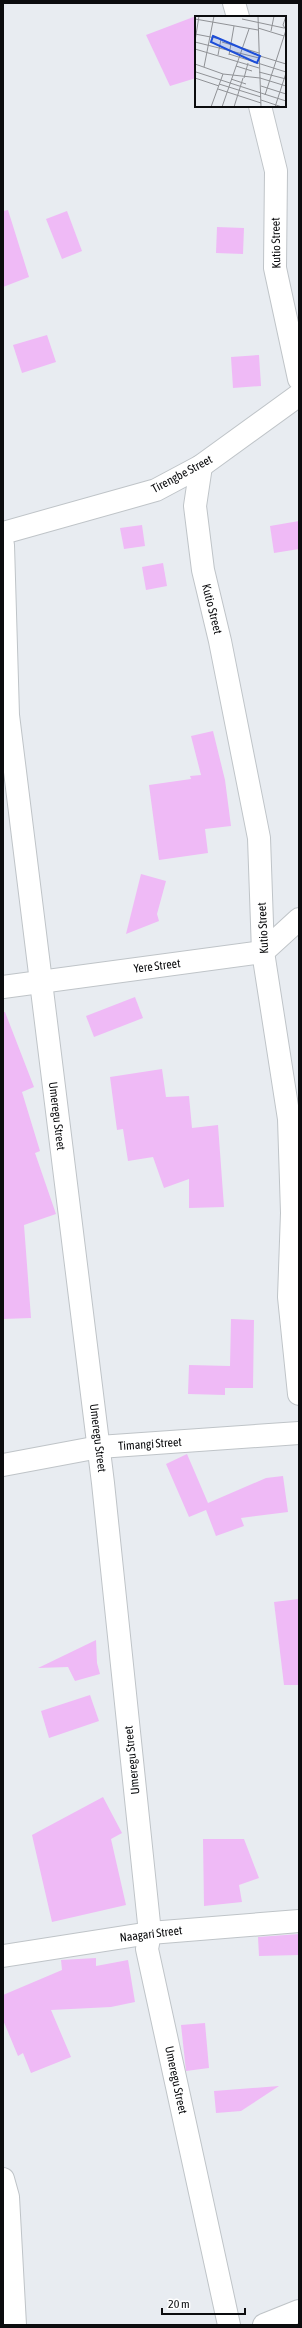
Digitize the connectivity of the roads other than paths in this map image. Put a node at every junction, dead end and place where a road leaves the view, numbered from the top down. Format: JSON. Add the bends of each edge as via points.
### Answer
{"nodes":[{"id":1,"x":234,"y":3,"type":"edge"},
{"id":2,"x":238,"y":16,"type":"edge"},
{"id":3,"x":260,"y":107,"type":"edge"},
{"id":4,"x":299,"y":379,"type":"edge"},
{"id":5,"x":299,"y":395,"type":"edge"},
{"id":6,"x":201,"y":466,"type":"junction"},
{"id":7,"x":3,"y":533,"type":"edge"},
{"id":8,"x":3,"y":545,"type":"edge"},
{"id":9,"x":299,"y":919,"type":"edge"},
{"id":10,"x":263,"y":952,"type":"junction"},
{"id":11,"x":40,"y":981,"type":"junction"},
{"id":12,"x":3,"y":987,"type":"edge"},
{"id":13,"x":299,"y":1394,"type":"edge"},
{"id":14,"x":299,"y":1434,"type":"edge"},
{"id":15,"x":99,"y":1447,"type":"junction"},
{"id":16,"x":3,"y":1465,"type":"edge"},
{"id":17,"x":299,"y":1921,"type":"edge"},
{"id":18,"x":150,"y":1933,"type":"junction"},
{"id":19,"x":3,"y":1956,"type":"edge"},
{"id":20,"x":3,"y":2180,"type":"edge"},
{"id":21,"x":299,"y":2311,"type":"edge"},
{"id":22,"x":15,"y":2325,"type":"edge"},
{"id":23,"x":229,"y":2325,"type":"edge"},
{"id":24,"x":264,"y":2325,"type":"edge"}],
"edges":[{"from":1,"to":2,"type":"street"},
{"from":3,"to":4,"type":"street","name":"Kutio Street","via":[[276,171],[275,268]]},
{"from":5,"to":6,"type":"street","name":"Tirengbe Street"},
{"from":6,"to":7,"type":"street","name":"Tirengbe Street","via":[[156,490]]},
{"from":6,"to":10,"type":"street","name":"Kutio Street","via":[[195,506],[203,570],[220,641],[259,838]]},
{"from":8,"to":11,"type":"street","name":"Umeregu Street","via":[[8,714]]},
{"from":9,"to":10,"type":"street"},
{"from":10,"to":11,"type":"street","name":"Yere Street"},
{"from":10,"to":13,"type":"street","name":"Kutio Street","via":[[289,1119],[292,1214],[289,1297]]},
{"from":11,"to":12,"type":"street","name":"Yere Street"},
{"from":11,"to":15,"type":"street","name":"Umeregu Street"},
{"from":14,"to":15,"type":"street","name":"Timangi Street"},
{"from":15,"to":16,"type":"street","name":"Timangi Street"},
{"from":15,"to":18,"type":"street","name":"Umeregu Street"},
{"from":17,"to":18,"type":"street","name":"Naagari Street"},
{"from":18,"to":19,"type":"street","name":"Naagari Street"},
{"from":18,"to":23,"type":"street","name":"Umeregu Street","via":[[147,1949]]},
{"from":20,"to":22,"type":"street","via":[[8,2197]]},
{"from":21,"to":24,"type":"street"}]}
